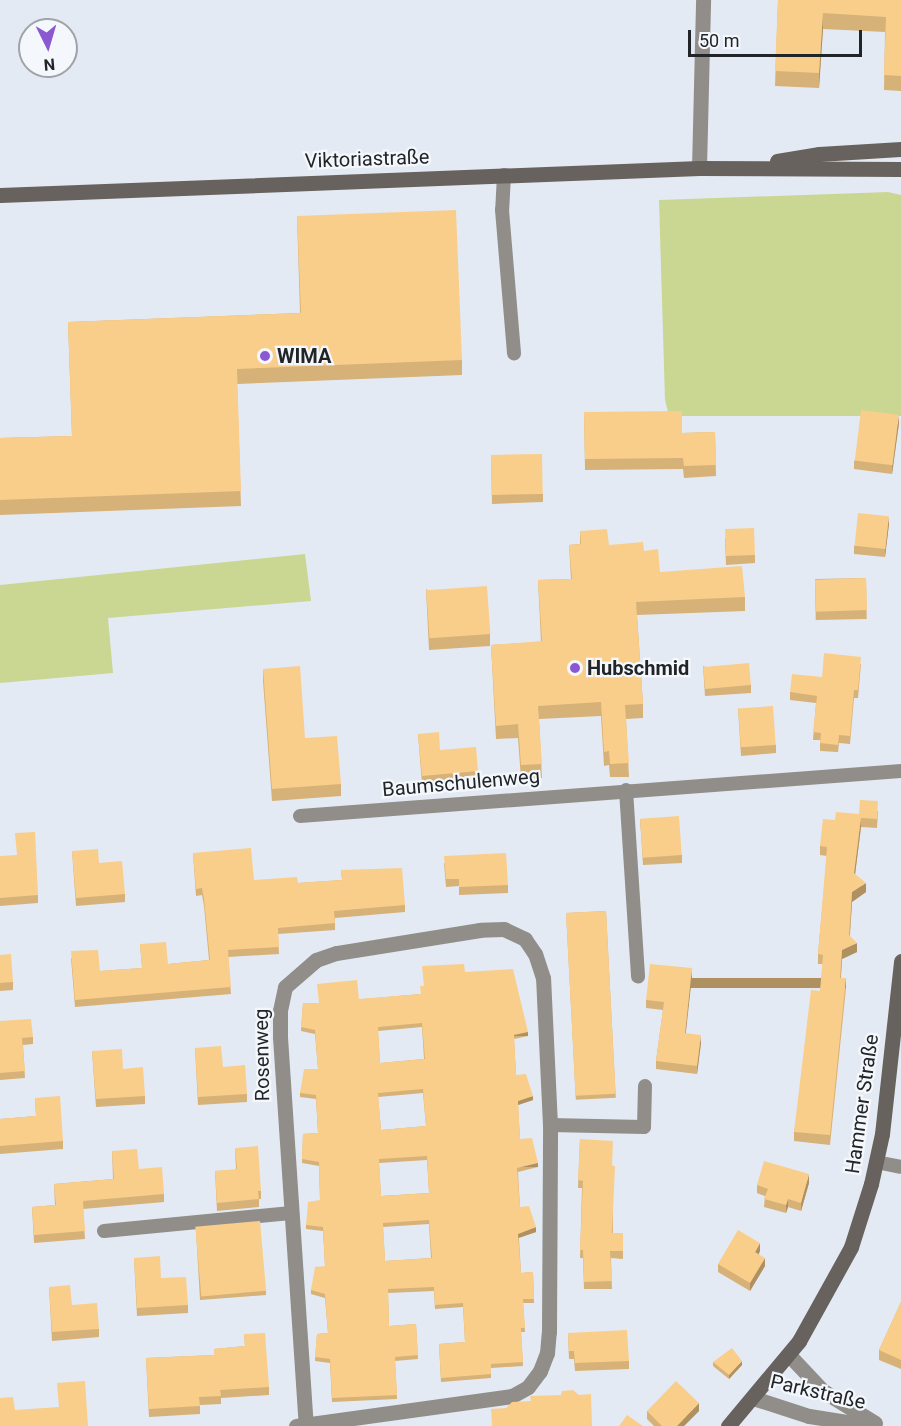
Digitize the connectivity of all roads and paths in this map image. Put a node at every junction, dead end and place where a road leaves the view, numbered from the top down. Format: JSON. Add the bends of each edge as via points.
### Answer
{"nodes":[{"id":1,"x":703,"y":0,"type":"edge"},
{"id":2,"x":901,"y":148,"type":"edge"},
{"id":3,"x":699,"y":168,"type":"junction"},
{"id":4,"x":736,"y":168,"type":"junction"},
{"id":5,"x":901,"y":169,"type":"edge"},
{"id":6,"x":504,"y":175,"type":"junction"},
{"id":7,"x":0,"y":195,"type":"edge"},
{"id":8,"x":514,"y":354,"type":"dead end"},
{"id":9,"x":901,"y":771,"type":"edge"},
{"id":10,"x":626,"y":790,"type":"junction"},
{"id":11,"x":300,"y":816,"type":"dead end"},
{"id":12,"x":901,"y":961,"type":"edge"},
{"id":13,"x":638,"y":976,"type":"dead end"},
{"id":14,"x":645,"y":1086,"type":"dead end"},
{"id":15,"x":550,"y":1125,"type":"junction"},
{"id":16,"x":876,"y":1161,"type":"junction"},
{"id":17,"x":901,"y":1167,"type":"edge"},
{"id":18,"x":291,"y":1213,"type":"junction"},
{"id":19,"x":104,"y":1231,"type":"dead end"},
{"id":20,"x":789,"y":1355,"type":"junction"},
{"id":21,"x":753,"y":1398,"type":"junction"},
{"id":22,"x":301,"y":1425,"type":"edge"},
{"id":23,"x":728,"y":1426,"type":"edge"},
{"id":24,"x":873,"y":1426,"type":"edge"},
{"id":25,"x":881,"y":1426,"type":"edge"}],
"edges":[{"from":1,"to":3,"type":"street"},
{"from":2,"to":4,"type":"street","name":"Viktoriastraße","via":[[819,154]]},
{"from":3,"to":4,"type":"street","name":"Viktoriastraße"},
{"from":3,"to":6,"type":"street","name":"Viktoriastraße"},
{"from":4,"to":5,"type":"street","name":"Viktoriastraße"},
{"from":6,"to":7,"type":"street","name":"Viktoriastraße"},
{"from":6,"to":8,"type":"lane","via":[[502,210]]},
{"from":9,"to":10,"type":"lane","name":"Baumschulenweg"},
{"from":10,"to":11,"type":"lane","name":"Baumschulenweg"},
{"from":10,"to":13,"type":"lane"},
{"from":12,"to":16,"type":"street","name":"Hammer Straße"},
{"from":14,"to":15,"type":"lane","via":[[644,1127]]},
{"from":15,"to":18,"type":"street","name":"Rosenweg","via":[[543,978],[525,939],[504,929],[480,930],[336,953],[316,960],[285,987],[280,1011]]},
{"from":15,"to":22,"type":"street","name":"Rosenweg","via":[[547,1353],[528,1387],[495,1400]]},
{"from":16,"to":17,"type":"lane"},
{"from":16,"to":20,"type":"street","name":"Hammer Straße","via":[[850,1247]]},
{"from":18,"to":19,"type":"lane"},
{"from":18,"to":22,"type":"street","name":"Rosenweg"},
{"from":20,"to":21,"type":"street","name":"Hammer Straße"},
{"from":20,"to":25,"type":"street","name":"Parkstraße","via":[[823,1391]]},
{"from":21,"to":23,"type":"street","name":"Hammer Straße"},
{"from":21,"to":24,"type":"street","name":"Parkstraße","via":[[809,1416]]}]}
